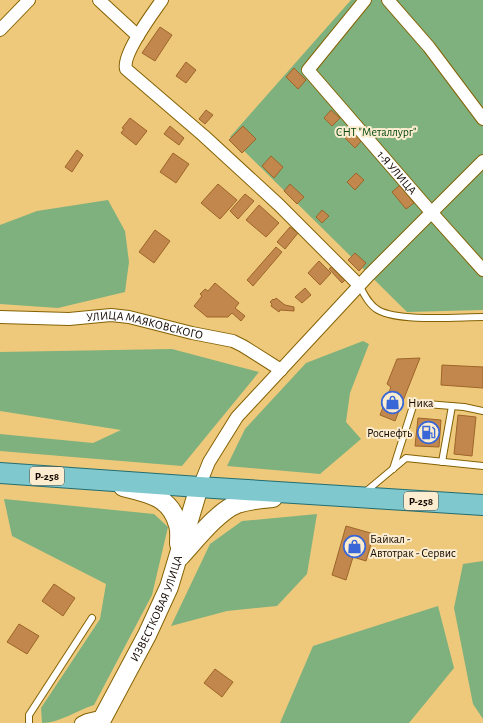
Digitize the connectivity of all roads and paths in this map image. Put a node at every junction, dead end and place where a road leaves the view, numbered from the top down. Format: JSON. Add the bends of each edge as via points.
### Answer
{"nodes":[{"id":1,"x":29,"y":0,"type":"edge"},
{"id":2,"x":99,"y":0,"type":"edge"},
{"id":3,"x":162,"y":0,"type":"edge"},
{"id":4,"x":365,"y":0,"type":"edge"},
{"id":5,"x":388,"y":0,"type":"edge"},
{"id":6,"x":0,"y":30,"type":"edge"},
{"id":7,"x":138,"y":36,"type":"junction"},
{"id":8,"x":483,"y":119,"type":"edge"},
{"id":9,"x":483,"y":161,"type":"edge"},
{"id":10,"x":431,"y":212,"type":"junction"},
{"id":11,"x":483,"y":270,"type":"edge"},
{"id":12,"x":359,"y":285,"type":"junction"},
{"id":13,"x":0,"y":317,"type":"edge"},
{"id":14,"x":483,"y":317,"type":"edge"},
{"id":15,"x":281,"y":370,"type":"junction"},
{"id":16,"x":452,"y":406,"type":"junction"},
{"id":17,"x":483,"y":411,"type":"edge"},
{"id":18,"x":442,"y":462,"type":"junction"},
{"id":19,"x":483,"y":466,"type":"edge"},
{"id":20,"x":393,"y":469,"type":"junction"},
{"id":21,"x":0,"y":473,"type":"edge"},
{"id":22,"x":93,"y":480,"type":"junction"},
{"id":23,"x":199,"y":487,"type":"junction"},
{"id":24,"x":316,"y":495,"type":"junction"},
{"id":25,"x":359,"y":497,"type":"junction"},
{"id":26,"x":483,"y":505,"type":"edge"},
{"id":27,"x":179,"y":559,"type":"junction"},
{"id":28,"x":92,"y":618,"type":"dead end"},
{"id":29,"x":102,"y":719,"type":"edge"},
{"id":30,"x":29,"y":723,"type":"edge"},
{"id":31,"x":81,"y":723,"type":"edge"}],
"edges":[{"from":1,"to":6,"type":"street"},
{"from":2,"to":7,"type":"street"},
{"from":3,"to":7,"type":"street"},
{"from":4,"to":10,"type":"street","name":"1-Я УЛИЦА","via":[[308,70]]},
{"from":5,"to":8,"type":"street","via":[[429,47]]},
{"from":7,"to":12,"type":"street","via":[[126,61],[126,69],[204,136]]},
{"from":9,"to":10,"type":"street"},
{"from":10,"to":11,"type":"street","name":"1-Я УЛИЦА"},
{"from":10,"to":12,"type":"street"},
{"from":12,"to":14,"type":"lane","via":[[373,306],[397,316]]},
{"from":12,"to":15,"type":"street"},
{"from":13,"to":15,"type":"street","name":"УЛИЦА МАЯКОВСКОГО","via":[[129,317],[233,341]]},
{"from":15,"to":23,"type":"street","via":[[237,417],[209,462]]},
{"from":16,"to":17,"type":"lane"},
{"from":16,"to":18,"type":"lane"},
{"from":16,"to":20,"type":"lane","via":[[414,403]]},
{"from":18,"to":19,"type":"lane"},
{"from":18,"to":20,"type":"lane","via":[[406,458]]},
{"from":20,"to":25,"type":"lane"},
{"from":21,"to":22,"type":"main road","number":"Р-258"},
{"from":22,"to":23,"type":"main road","number":"Р-258"},
{"from":22,"to":27,"type":"main road","via":[[155,496],[166,504],[174,513],[179,527]]},
{"from":23,"to":24,"type":"main road","number":"Р-258"},
{"from":23,"to":27,"type":"main road","name":"ИЗВЕСТКОВАЯ УЛИЦА"},
{"from":24,"to":25,"type":"main road","number":"Р-258"},
{"from":24,"to":27,"type":"main road","via":[[252,500],[235,505],[213,522]]},
{"from":25,"to":26,"type":"main road","number":"Р-258"},
{"from":27,"to":29,"type":"main road","name":"ИЗВЕСТКОВАЯ УЛИЦА","via":[[147,635]]},
{"from":28,"to":30,"type":"lane","via":[[29,715]]},
{"from":29,"to":31,"type":"street"}]}
